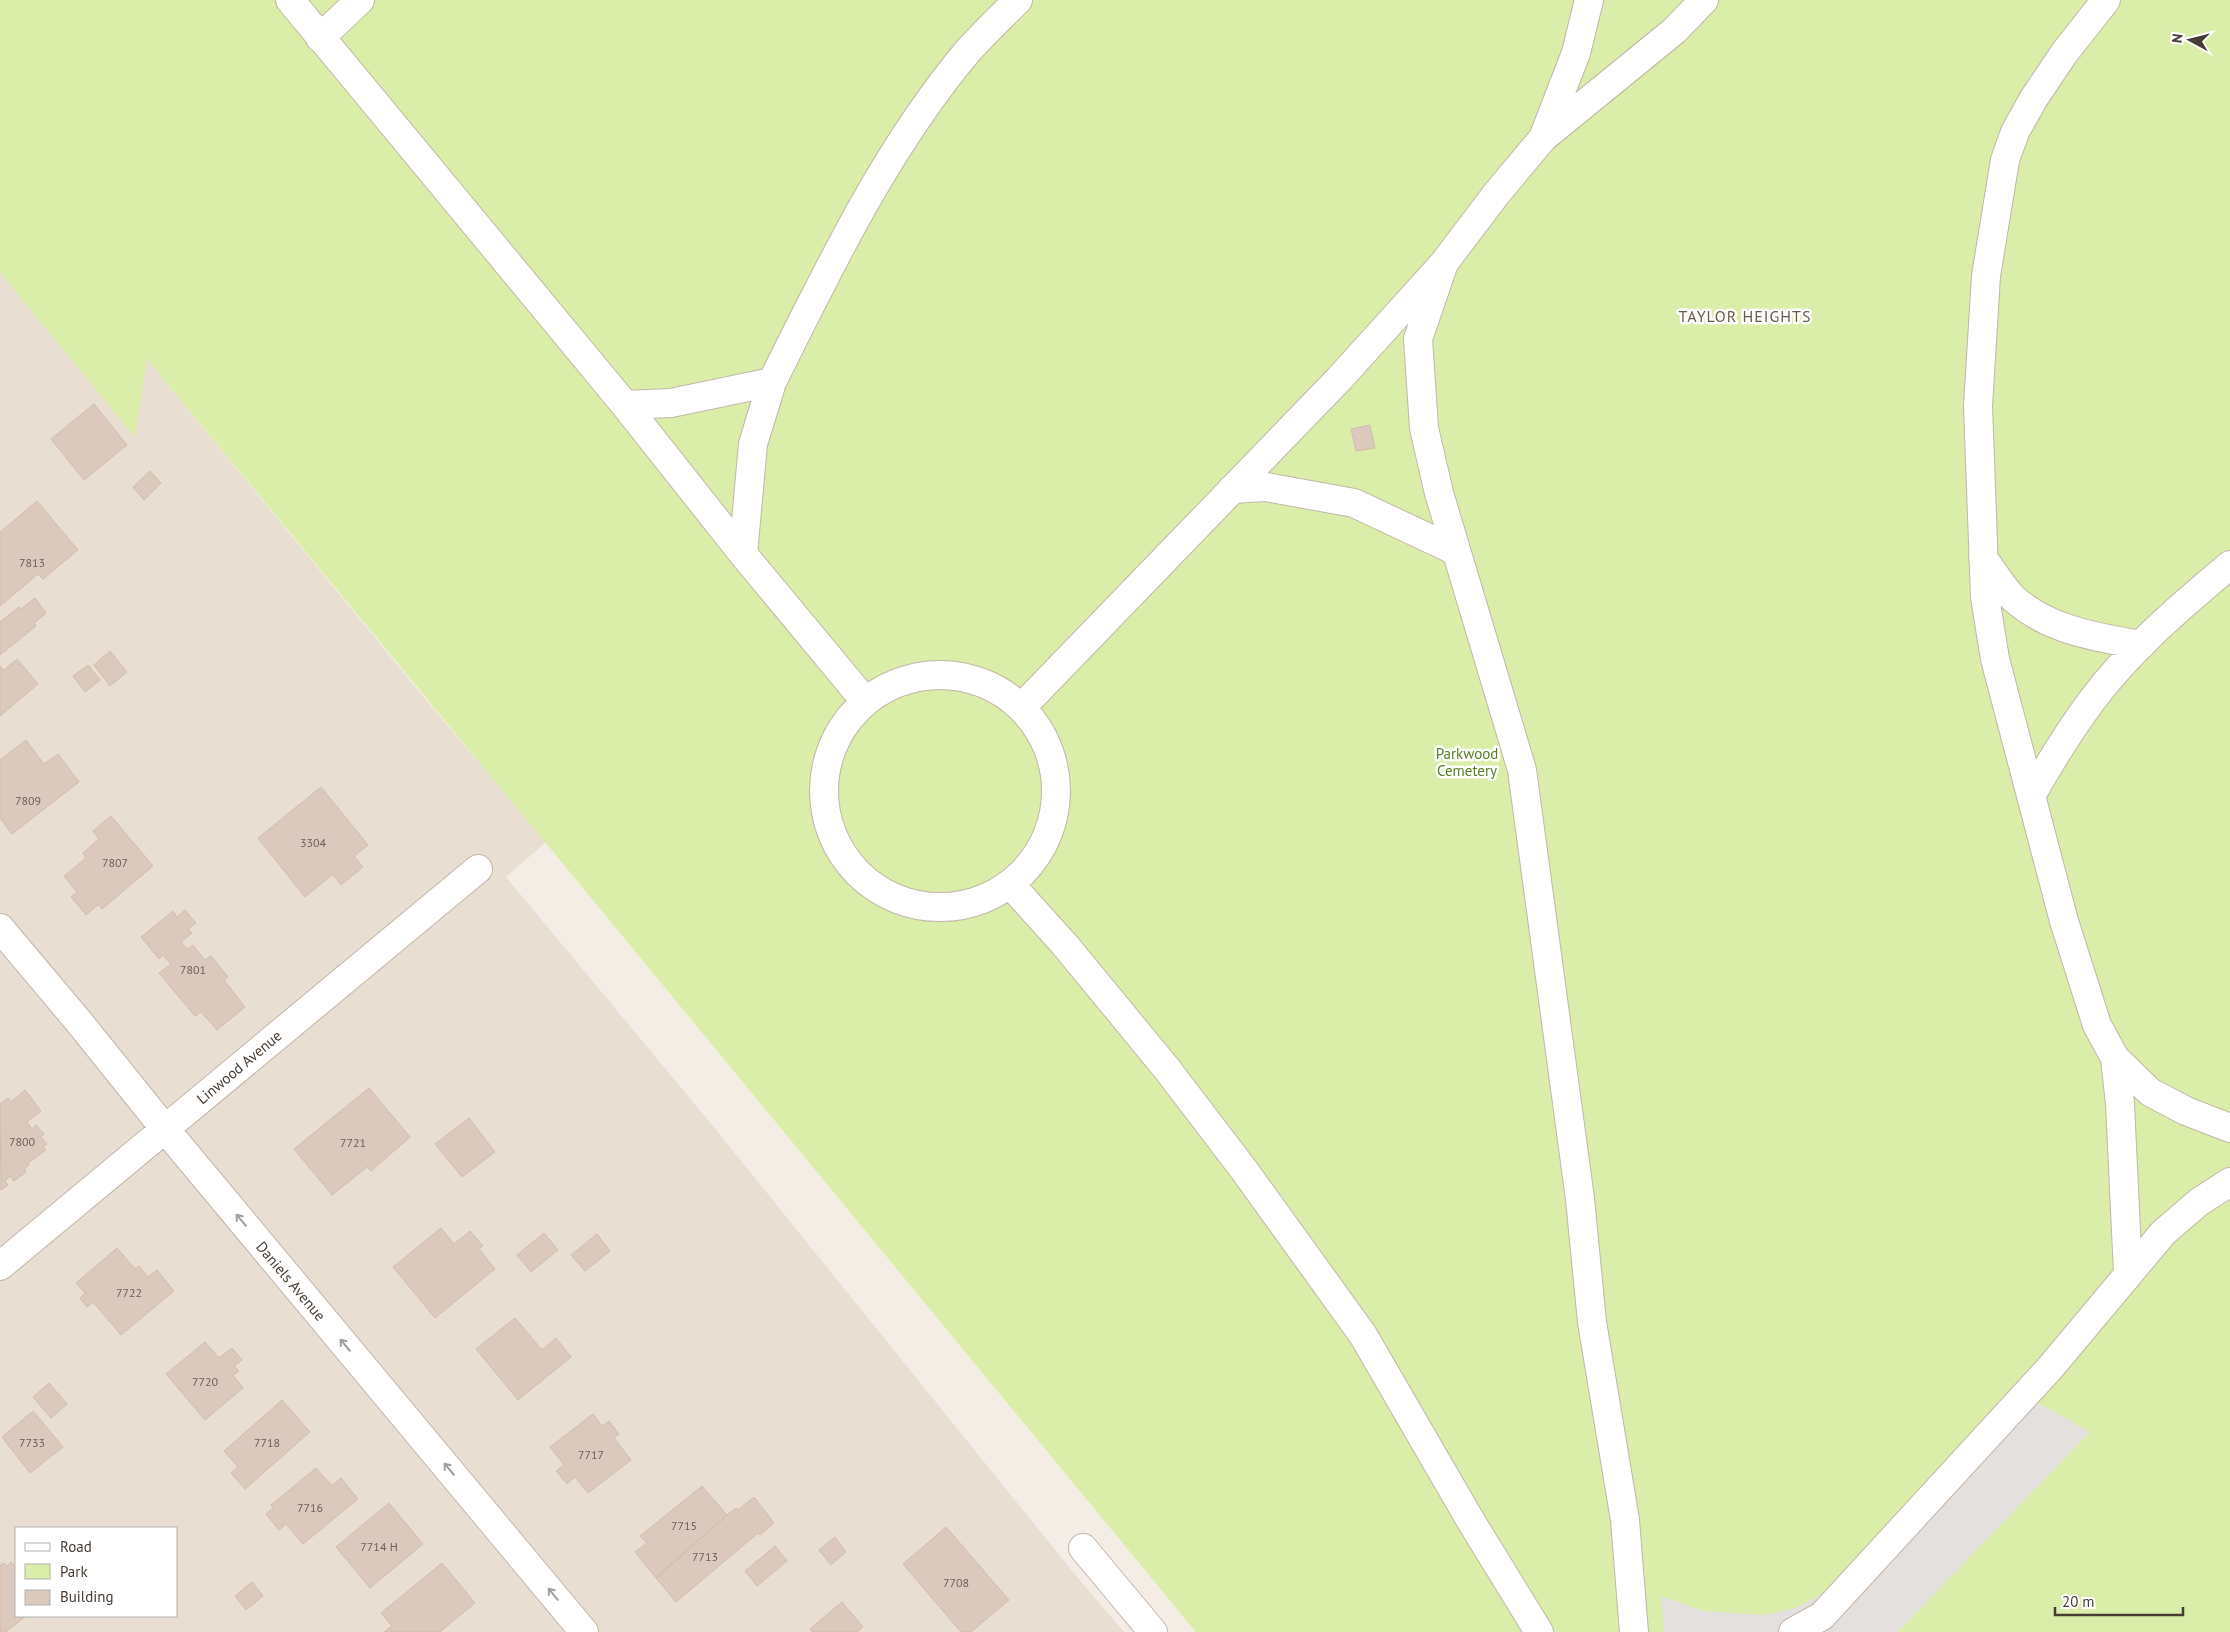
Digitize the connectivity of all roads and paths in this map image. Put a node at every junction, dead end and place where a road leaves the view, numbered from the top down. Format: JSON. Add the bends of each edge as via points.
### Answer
{"nodes":[{"id":1,"x":290,"y":0,"type":"edge"},
{"id":2,"x":360,"y":0,"type":"edge"},
{"id":3,"x":1018,"y":0,"type":"edge"},
{"id":4,"x":1589,"y":0,"type":"edge"},
{"id":5,"x":1704,"y":0,"type":"edge"},
{"id":6,"x":2106,"y":0,"type":"edge"},
{"id":7,"x":320,"y":38,"type":"junction"},
{"id":8,"x":1543,"y":138,"type":"junction"},
{"id":9,"x":1444,"y":263,"type":"junction"},
{"id":10,"x":772,"y":382,"type":"junction"},
{"id":11,"x":625,"y":405,"type":"junction"},
{"id":12,"x":1232,"y":489,"type":"junction"},
{"id":13,"x":1456,"y":551,"type":"junction"},
{"id":14,"x":743,"y":554,"type":"junction"},
{"id":15,"x":1983,"y":558,"type":"junction"},
{"id":16,"x":2230,"y":564,"type":"edge"},
{"id":17,"x":2141,"y":645,"type":"junction"},
{"id":18,"x":865,"y":701,"type":"junction"},
{"id":19,"x":1022,"y":707,"type":"junction"},
{"id":20,"x":2031,"y":796,"type":"junction"},
{"id":21,"x":478,"y":869,"type":"dead end"},
{"id":22,"x":1011,"y":885,"type":"junction"},
{"id":23,"x":0,"y":928,"type":"edge"},
{"id":24,"x":2115,"y":1058,"type":"junction"},
{"id":25,"x":2230,"y":1128,"type":"edge"},
{"id":26,"x":165,"y":1129,"type":"junction"},
{"id":27,"x":2230,"y":1182,"type":"edge"},
{"id":28,"x":0,"y":1266,"type":"edge"},
{"id":29,"x":2128,"y":1273,"type":"junction"},
{"id":30,"x":1083,"y":1548,"type":"dead end"},
{"id":31,"x":584,"y":1632,"type":"edge"},
{"id":32,"x":1153,"y":1632,"type":"edge"},
{"id":33,"x":1539,"y":1632,"type":"edge"},
{"id":34,"x":1634,"y":1632,"type":"edge"},
{"id":35,"x":1793,"y":1632,"type":"edge"}],
"edges":[{"from":1,"to":7,"type":"street"},
{"from":2,"to":7,"type":"street"},
{"from":3,"to":10,"type":"street","via":[[968,51],[916,120],[831,263]]},
{"from":4,"to":8,"type":"street","via":[[1576,53]]},
{"from":5,"to":8,"type":"street","via":[[1674,31]]},
{"from":6,"to":15,"type":"street","via":[[2034,98],[2005,160],[1986,276],[1978,406]]},
{"from":7,"to":11,"type":"street"},
{"from":8,"to":9,"type":"street"},
{"from":9,"to":12,"type":"street","via":[[1340,378]]},
{"from":9,"to":13,"type":"street","via":[[1418,339],[1424,428]]},
{"from":10,"to":11,"type":"street","via":[[671,403]]},
{"from":10,"to":14,"type":"street","via":[[753,444]]},
{"from":11,"to":14,"type":"street"},
{"from":12,"to":13,"type":"street","via":[[1266,488],[1354,503]]},
{"from":12,"to":19,"type":"street"},
{"from":13,"to":34,"type":"street","via":[[1522,770],[1580,1199],[1592,1322],[1626,1520]]},
{"from":14,"to":18,"type":"street"},
{"from":15,"to":17,"type":"street","via":[[2012,597],[2036,616],[2088,636]]},
{"from":15,"to":20,"type":"street","via":[[1985,597],[1995,659]]},
{"from":16,"to":17,"type":"street"},
{"from":17,"to":20,"type":"street","via":[[2091,702],[2060,745]]},
{"from":18,"to":19,"type":"street","via":[[888,686],[916,676],[944,674],[972,678],[999,690]]},
{"from":18,"to":22,"type":"street","via":[[841,728],[827,762],[823,798],[830,833],[849,864],[875,889],[907,904],[952,907],[978,902]]},
{"from":19,"to":22,"type":"street","via":[[1042,734],[1054,765],[1056,799],[1049,832],[1034,861]]},
{"from":20,"to":24,"type":"street","via":[[2064,921],[2097,1025]]},
{"from":21,"to":26,"type":"street","name":"Linwood Avenue"},
{"from":22,"to":33,"type":"street","via":[[1167,1069],[1363,1335],[1472,1524]]},
{"from":23,"to":26,"type":"street","name":"Daniels Avenue"},
{"from":24,"to":25,"type":"street","via":[[2150,1092],[2186,1111]]},
{"from":24,"to":29,"type":"street"},
{"from":26,"to":28,"type":"street","name":"Linwood Avenue"},
{"from":31,"to":26,"type":"street","name":"Daniels Avenue","one_way":true},
{"from":27,"to":29,"type":"street","via":[[2199,1202],[2163,1233]]},
{"from":29,"to":35,"type":"street","via":[[2050,1368],[1822,1616]]},
{"from":30,"to":32,"type":"street"}]}
